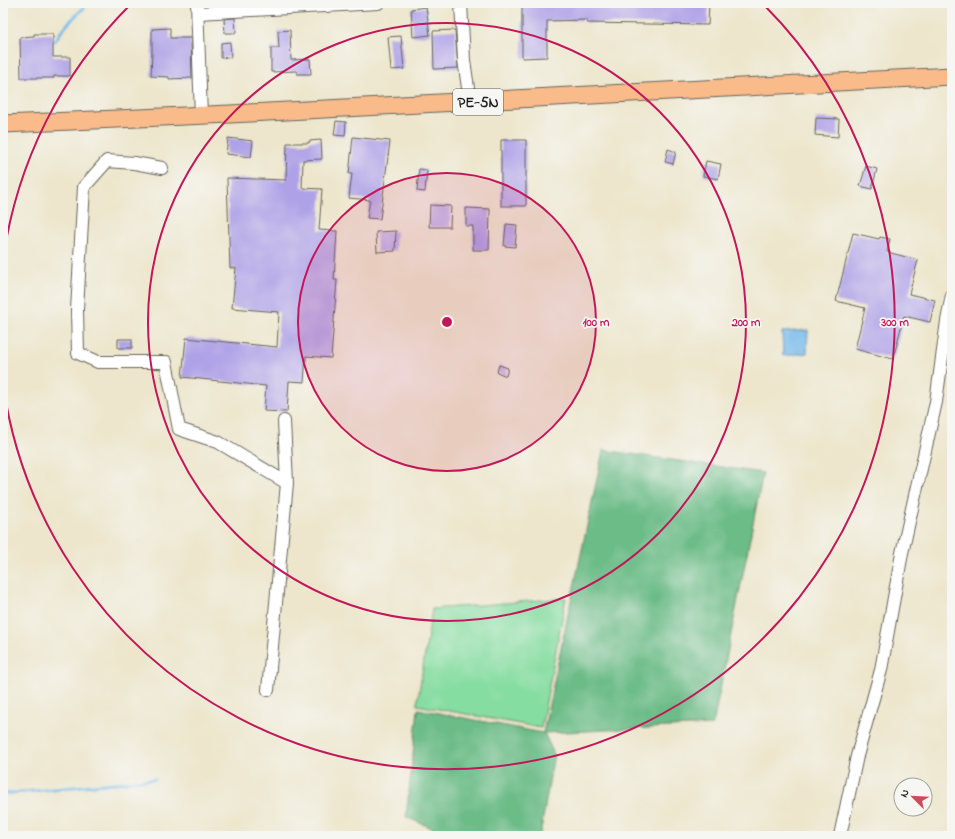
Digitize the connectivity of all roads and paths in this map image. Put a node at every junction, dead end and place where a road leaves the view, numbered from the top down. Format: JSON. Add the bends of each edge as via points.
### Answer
{"nodes":[{"id":1,"x":378,"y":3,"type":"edge"},
{"id":2,"x":461,"y":3,"type":"edge"},
{"id":3,"x":197,"y":8,"type":"edge"},
{"id":4,"x":952,"y":76,"type":"edge"},
{"id":5,"x":470,"y":102,"type":"junction"},
{"id":6,"x":201,"y":116,"type":"junction"},
{"id":7,"x":3,"y":124,"type":"edge"},
{"id":8,"x":162,"y":168,"type":"dead end"},
{"id":9,"x":952,"y":295,"type":"edge"},
{"id":10,"x":284,"y":421,"type":"dead end"},
{"id":11,"x":287,"y":483,"type":"junction"},
{"id":12,"x":268,"y":690,"type":"dead end"},
{"id":13,"x":840,"y":836,"type":"edge"}],
"edges":[{"from":1,"to":3,"type":"street"},
{"from":2,"to":5,"type":"street","via":[[464,60]]},
{"from":3,"to":6,"type":"street"},
{"from":4,"to":5,"type":"highway","number":"PE-5N"},
{"from":5,"to":6,"type":"highway","number":"PE-5N"},
{"from":6,"to":7,"type":"highway","number":"PE-5N"},
{"from":8,"to":11,"type":"street","via":[[107,161],[84,187],[77,310],[78,353],[98,362],[166,362],[179,429],[218,442]]},
{"from":9,"to":13,"type":"street","via":[[936,402],[902,553],[881,670],[857,756]]},
{"from":10,"to":11,"type":"street"},
{"from":11,"to":12,"type":"street"}]}
